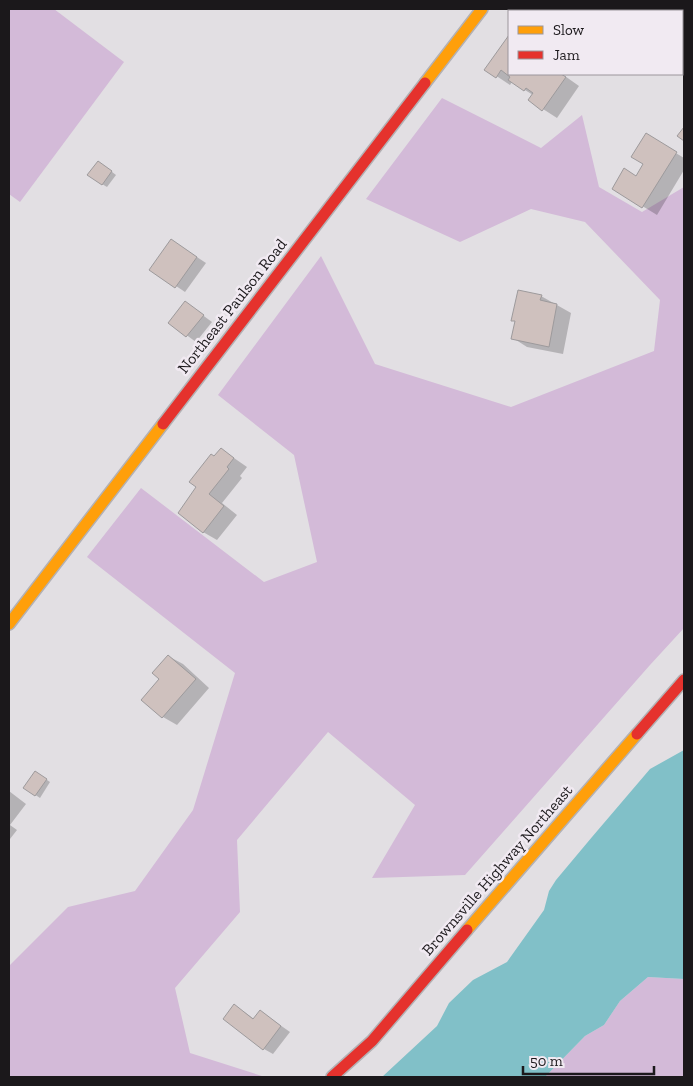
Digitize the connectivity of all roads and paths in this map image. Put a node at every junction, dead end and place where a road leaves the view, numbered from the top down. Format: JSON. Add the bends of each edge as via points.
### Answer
{"nodes":[{"id":1,"x":482,"y":9,"type":"edge"},
{"id":2,"x":9,"y":624,"type":"edge"},
{"id":3,"x":684,"y":680,"type":"edge"},
{"id":4,"x":332,"y":1077,"type":"edge"}],
"edges":[{"from":1,"to":2,"type":"street","name":"Northeast Paulson Road"},
{"from":3,"to":4,"type":"street","name":"Brownsville Highway Northeast","via":[[372,1041]]}]}
